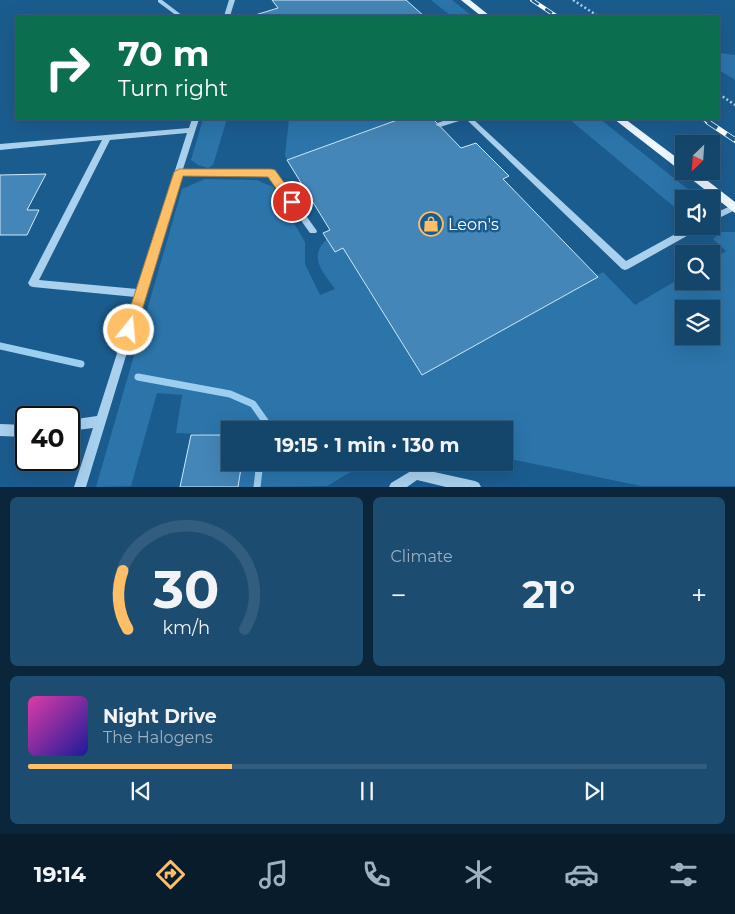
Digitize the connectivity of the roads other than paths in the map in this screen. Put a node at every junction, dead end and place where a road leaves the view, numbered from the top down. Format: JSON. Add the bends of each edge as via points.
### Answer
{"nodes":[{"id":1,"x":232,"y":0,"type":"edge"},
{"id":2,"x":465,"y":0,"type":"edge"},
{"id":3,"x":160,"y":1,"type":"dead end"},
{"id":4,"x":179,"y":15,"type":"edge"},
{"id":5,"x":227,"y":15,"type":"edge"},
{"id":6,"x":485,"y":15,"type":"edge"},
{"id":7,"x":195,"y":120,"type":"edge"},
{"id":8,"x":453,"y":120,"type":"edge"},
{"id":9,"x":470,"y":120,"type":"edge"},
{"id":10,"x":620,"y":120,"type":"edge"},
{"id":11,"x":440,"y":125,"type":"dead end"},
{"id":12,"x":192,"y":130,"type":"junction"},
{"id":13,"x":107,"y":138,"type":"junction"},
{"id":14,"x":0,"y":147,"type":"edge"},
{"id":15,"x":675,"y":162,"type":"edge"},
{"id":16,"x":179,"y":172,"type":"junction"},
{"id":17,"x":698,"y":180,"type":"edge"},
{"id":18,"x":734,"y":208,"type":"edge"},
{"id":19,"x":720,"y":215,"type":"edge"},
{"id":20,"x":313,"y":232,"type":"dead end"},
{"id":21,"x":682,"y":235,"type":"edge"},
{"id":22,"x":140,"y":293,"type":"junction"},
{"id":23,"x":101,"y":421,"type":"junction"},
{"id":24,"x":80,"y":424,"type":"edge"},
{"id":25,"x":0,"y":430,"type":"edge"},
{"id":26,"x":15,"y":431,"type":"edge"},
{"id":27,"x":80,"y":486,"type":"edge"},
{"id":28,"x":395,"y":486,"type":"edge"},
{"id":29,"x":475,"y":486,"type":"edge"}],
"edges":[{"from":1,"to":5,"type":"street"},
{"from":2,"to":6,"type":"main road"},
{"from":3,"to":4,"type":"street"},
{"from":7,"to":12,"type":"street"},
{"from":8,"to":11,"type":"street"},
{"from":9,"to":21,"type":"street","via":[[625,266]]},
{"from":10,"to":15,"type":"main road"},
{"from":12,"to":13,"type":"lane"},
{"from":12,"to":16,"type":"street"},
{"from":13,"to":14,"type":"lane"},
{"from":13,"to":22,"type":"street","via":[[33,283]]},
{"from":16,"to":20,"type":"street","via":[[271,173]]},
{"from":16,"to":22,"type":"street"},
{"from":17,"to":18,"type":"main road"},
{"from":18,"to":19,"type":"street"},
{"from":22,"to":23,"type":"street"},
{"from":23,"to":24,"type":"lane"},
{"from":23,"to":27,"type":"street"},
{"from":25,"to":26,"type":"lane"},
{"from":28,"to":29,"type":"street","via":[[416,474]]}]}
